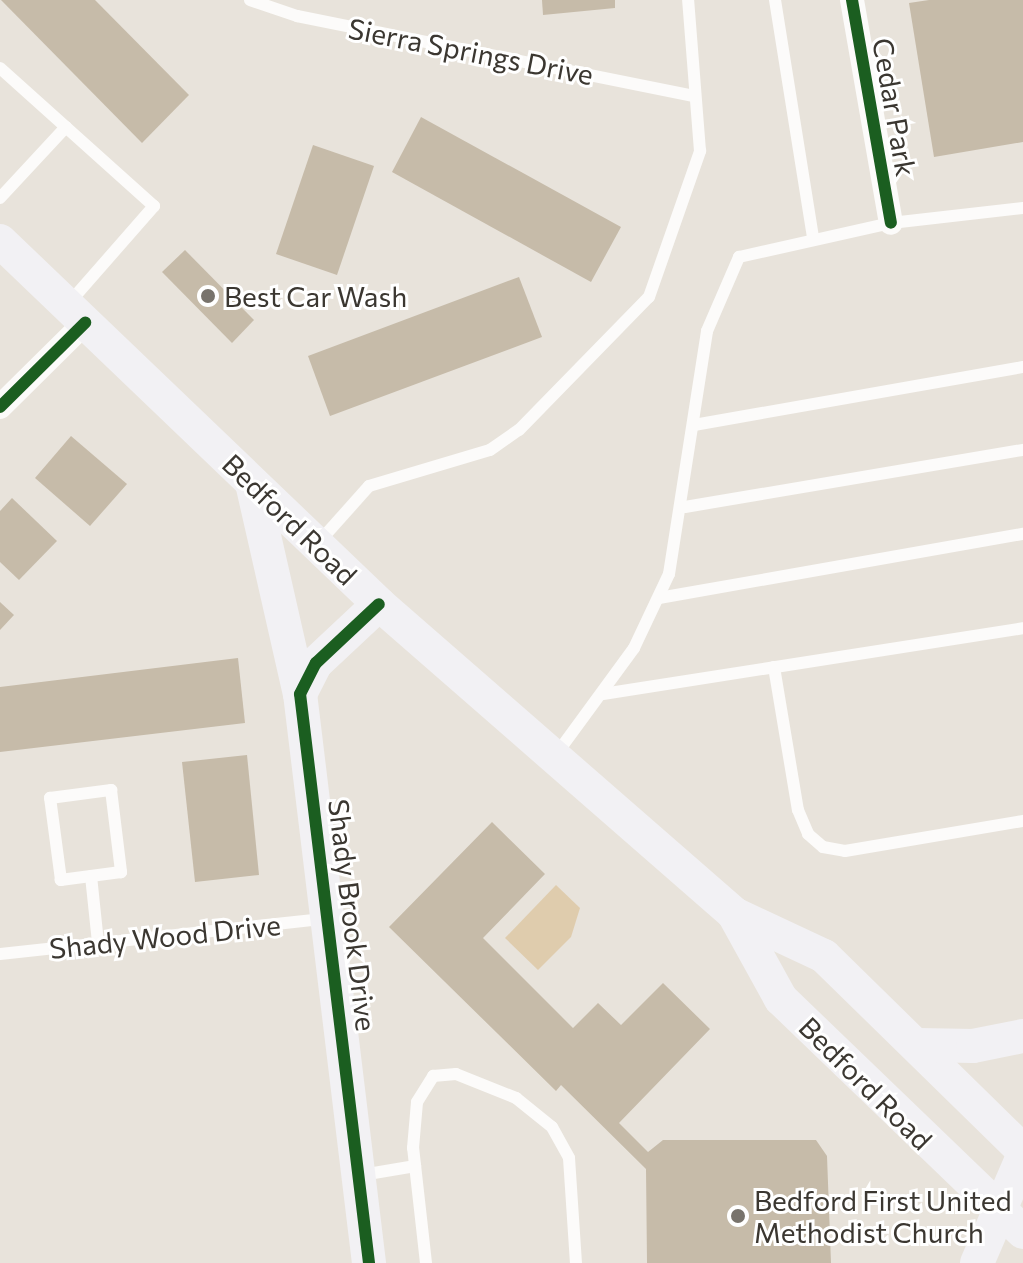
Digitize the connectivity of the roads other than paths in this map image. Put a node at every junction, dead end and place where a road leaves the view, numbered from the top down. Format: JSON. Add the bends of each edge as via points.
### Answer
{"nodes":[{"id":1,"x":250,"y":0,"type":"edge"},
{"id":2,"x":688,"y":0,"type":"edge"},
{"id":3,"x":775,"y":0,"type":"edge"},
{"id":4,"x":852,"y":0,"type":"edge"},
{"id":5,"x":0,"y":68,"type":"edge"},
{"id":6,"x":695,"y":96,"type":"junction"},
{"id":7,"x":66,"y":127,"type":"junction"},
{"id":8,"x":0,"y":198,"type":"edge"},
{"id":9,"x":1023,"y":208,"type":"edge"},
{"id":10,"x":891,"y":223,"type":"junction"},
{"id":11,"x":813,"y":237,"type":"junction"},
{"id":12,"x":0,"y":241,"type":"edge"},
{"id":13,"x":76,"y":314,"type":"junction"},
{"id":14,"x":1023,"y":367,"type":"edge"},
{"id":15,"x":0,"y":407,"type":"edge"},
{"id":16,"x":694,"y":425,"type":"junction"},
{"id":17,"x":1023,"y":450,"type":"edge"},
{"id":18,"x":252,"y":482,"type":"junction"},
{"id":19,"x":685,"y":507,"type":"junction"},
{"id":20,"x":1023,"y":534,"type":"edge"},
{"id":21,"x":317,"y":545,"type":"junction"},
{"id":22,"x":659,"y":598,"type":"junction"},
{"id":23,"x":379,"y":604,"type":"junction"},
{"id":24,"x":1023,"y":628,"type":"edge"},
{"id":25,"x":774,"y":667,"type":"junction"},
{"id":26,"x":300,"y":694,"type":"junction"},
{"id":27,"x":603,"y":694,"type":"junction"},
{"id":28,"x":555,"y":757,"type":"junction"},
{"id":29,"x":1023,"y":821,"type":"edge"},
{"id":30,"x":91,"y":876,"type":"junction"},
{"id":31,"x":734,"y":914,"type":"junction"},
{"id":32,"x":330,"y":918,"type":"junction"},
{"id":33,"x":98,"y":943,"type":"junction"},
{"id":34,"x":0,"y":954,"type":"edge"},
{"id":35,"x":1023,"y":1036,"type":"edge"},
{"id":36,"x":919,"y":1045,"type":"junction"},
{"id":37,"x":1023,"y":1153,"type":"edge"},
{"id":38,"x":415,"y":1166,"type":"junction"},
{"id":39,"x":359,"y":1175,"type":"junction"},
{"id":40,"x":1012,"y":1221,"type":"edge"},
{"id":41,"x":369,"y":1263,"type":"edge"},
{"id":42,"x":426,"y":1263,"type":"edge"},
{"id":43,"x":576,"y":1263,"type":"edge"},
{"id":44,"x":977,"y":1263,"type":"edge"}],
"edges":[{"from":1,"to":6,"type":"lane","name":"Sierra Springs Drive","via":[[297,16]]},
{"from":2,"to":6,"type":"lane"},
{"from":3,"to":11,"type":"lane"},
{"from":4,"to":10,"type":"street","name":"Cedar Park"},
{"from":5,"to":7,"type":"lane"},
{"from":6,"to":21,"type":"lane","via":[[700,151],[649,297],[519,430],[490,450],[369,486]]},
{"from":7,"to":8,"type":"lane"},
{"from":7,"to":13,"type":"lane","via":[[154,206]]},
{"from":9,"to":10,"type":"lane"},
{"from":10,"to":11,"type":"lane"},
{"from":11,"to":16,"type":"lane","via":[[739,257],[707,331]]},
{"from":12,"to":13,"type":"main road","name":"Bedford Road"},
{"from":13,"to":15,"type":"street"},
{"from":13,"to":18,"type":"main road","name":"Bedford Road"},
{"from":14,"to":16,"type":"lane"},
{"from":16,"to":19,"type":"lane"},
{"from":17,"to":19,"type":"lane"},
{"from":18,"to":21,"type":"main road","name":"Bedford Road"},
{"from":18,"to":26,"type":"main road","name":"Shady Brook Drive"},
{"from":19,"to":22,"type":"lane"},
{"from":20,"to":22,"type":"lane"},
{"from":21,"to":23,"type":"main road","name":"Bedford Road"},
{"from":22,"to":27,"type":"lane"},
{"from":23,"to":26,"type":"main road","via":[[316,663]]},
{"from":23,"to":28,"type":"main road","name":"Bedford Road"},
{"from":24,"to":25,"type":"lane"},
{"from":25,"to":27,"type":"lane"},
{"from":25,"to":29,"type":"lane","via":[[798,810],[808,834],[823,847],[845,851]]},
{"from":26,"to":32,"type":"main road","name":"Shady Brook Drive"},
{"from":27,"to":28,"type":"lane"},
{"from":28,"to":31,"type":"main road","name":"Bedford Road"},
{"from":30,"to":30,"type":"lane","via":[[61,880],[50,798],[111,790],[121,872]]},
{"from":30,"to":33,"type":"lane"},
{"from":31,"to":36,"type":"main road","name":"Bedford Road","via":[[824,956]]},
{"from":31,"to":40,"type":"main road","name":"Bedford Road","via":[[781,999]]},
{"from":32,"to":33,"type":"lane","name":"Shady Wood Drive"},
{"from":32,"to":39,"type":"main road","name":"Shady Brook Drive"},
{"from":33,"to":34,"type":"lane","name":"Shady Wood Drive"},
{"from":35,"to":36,"type":"main road","via":[[973,1046]]},
{"from":36,"to":37,"type":"main road","name":"Bedford Road"},
{"from":37,"to":40,"type":"main road"},
{"from":38,"to":39,"type":"lane"},
{"from":38,"to":42,"type":"lane"},
{"from":38,"to":43,"type":"lane","via":[[417,1102],[433,1076],[456,1074],[516,1098],[552,1127],[569,1158]]},
{"from":39,"to":41,"type":"main road","name":"Shady Brook Drive"},
{"from":40,"to":44,"type":"main road"}]}
